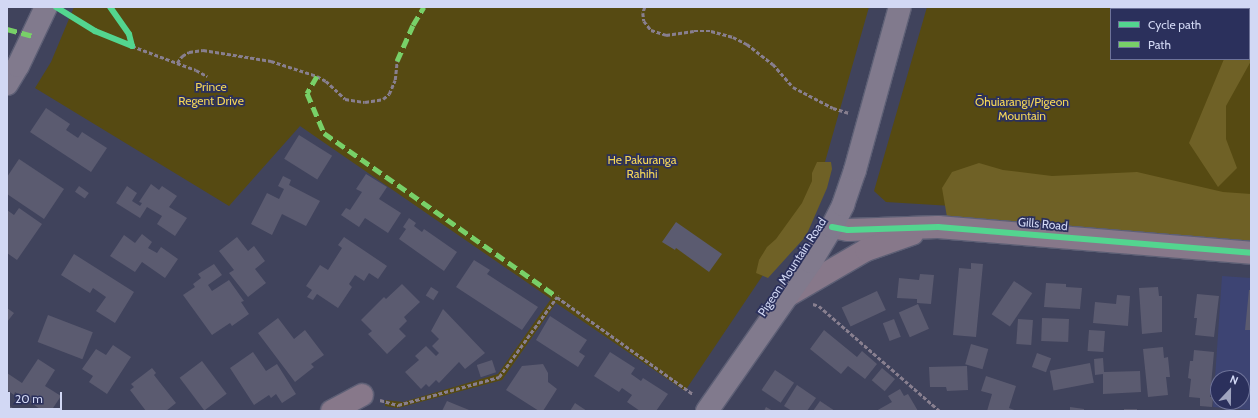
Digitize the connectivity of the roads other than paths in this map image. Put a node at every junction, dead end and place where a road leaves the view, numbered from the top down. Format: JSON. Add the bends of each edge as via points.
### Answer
{"nodes":[{"id":1,"x":46,"y":7,"type":"edge"},
{"id":2,"x":900,"y":7,"type":"edge"},
{"id":3,"x":7,"y":84,"type":"edge"},
{"id":4,"x":832,"y":227,"type":"junction"},
{"id":5,"x":938,"y":227,"type":"junction"},
{"id":6,"x":1251,"y":253,"type":"edge"},
{"id":7,"x":787,"y":296,"type":"junction"},
{"id":8,"x":362,"y":395,"type":"road end"},
{"id":9,"x":700,"y":403,"type":"edge"},
{"id":10,"x":332,"y":411,"type":"edge"}],
"edges":[{"from":1,"to":3,"type":"main road"},
{"from":2,"to":4,"type":"main road","name":"Pigeon Mountain Road","via":[[855,170]]},
{"from":4,"to":5,"type":"street","name":"Gills Road","via":[[848,230]]},
{"from":4,"to":7,"type":"main road","name":"Pigeon Mountain Road"},
{"from":5,"to":6,"type":"street","name":"Gills Road"},
{"from":5,"to":7,"type":"street","via":[[866,250]]},
{"from":7,"to":9,"type":"main road","name":"Pigeon Mountain Road"},
{"from":8,"to":10,"type":"street"}]}
